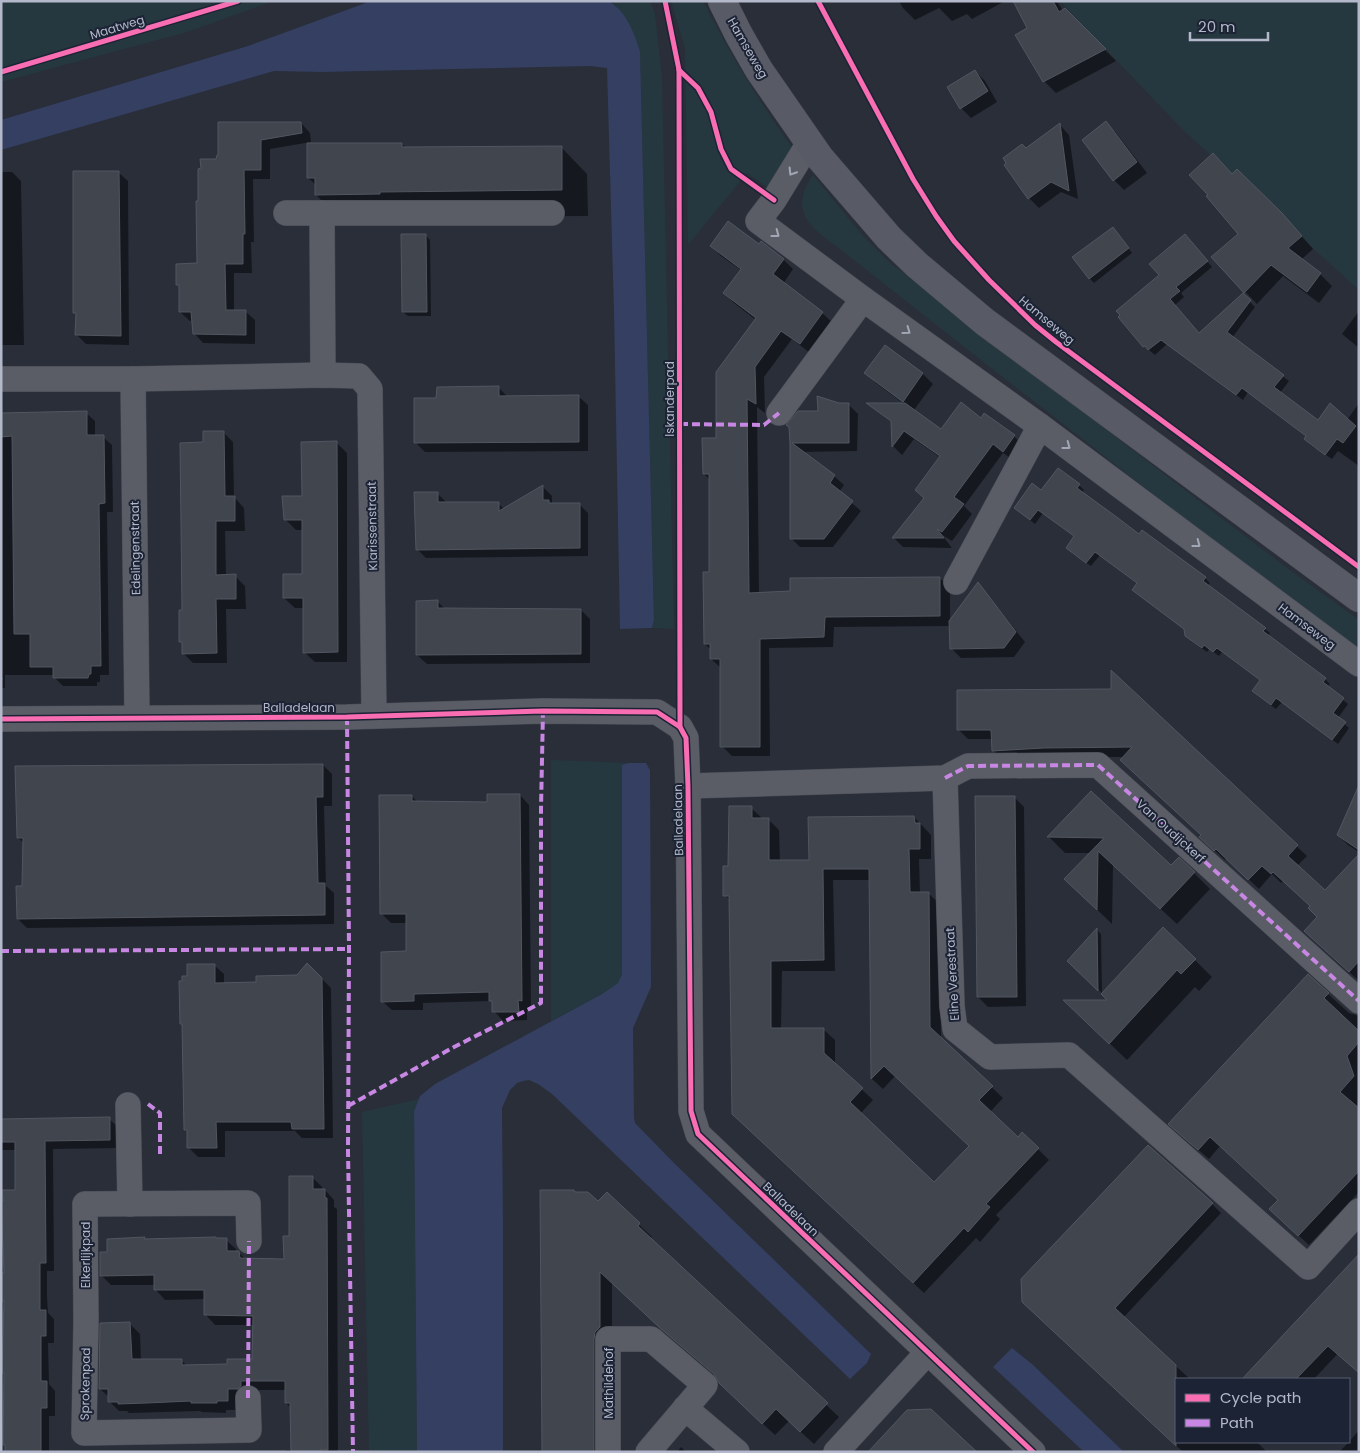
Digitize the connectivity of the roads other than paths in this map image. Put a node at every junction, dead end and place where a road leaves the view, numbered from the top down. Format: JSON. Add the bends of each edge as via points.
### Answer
{"nodes":[{"id":1,"x":722,"y":1,"type":"edge"},
{"id":2,"x":809,"y":143,"type":"junction"},
{"id":3,"x":286,"y":213,"type":"dead end"},
{"id":4,"x":322,"y":213,"type":"junction"},
{"id":5,"x":552,"y":213,"type":"dead end"},
{"id":6,"x":863,"y":299,"type":"junction"},
{"id":7,"x":323,"y":375,"type":"junction"},
{"id":8,"x":1,"y":379,"type":"edge"},
{"id":9,"x":133,"y":379,"type":"junction"},
{"id":10,"x":779,"y":414,"type":"dead end"},
{"id":11,"x":1040,"y":426,"type":"junction"},
{"id":12,"x":956,"y":582,"type":"dead end"},
{"id":13,"x":1359,"y":598,"type":"edge"},
{"id":14,"x":1359,"y":664,"type":"edge"},
{"id":15,"x":374,"y":716,"type":"junction"},
{"id":16,"x":138,"y":717,"type":"junction"},
{"id":17,"x":1,"y":719,"type":"edge"},
{"id":18,"x":945,"y":778,"type":"junction"},
{"id":19,"x":688,"y":786,"type":"junction"},
{"id":20,"x":1359,"y":1001,"type":"edge"},
{"id":21,"x":128,"y":1105,"type":"dead end"},
{"id":22,"x":130,"y":1204,"type":"junction"},
{"id":23,"x":1359,"y":1211,"type":"edge"},
{"id":24,"x":249,"y":1241,"type":"dead end"},
{"id":25,"x":86,"y":1321,"type":"joint"},
{"id":26,"x":927,"y":1353,"type":"junction"},
{"id":27,"x":248,"y":1398,"type":"dead end"},
{"id":28,"x":685,"y":1408,"type":"junction"},
{"id":29,"x":128,"y":1442,"type":"edge"},
{"id":30,"x":608,"y":1452,"type":"edge"},
{"id":31,"x":648,"y":1452,"type":"edge"},
{"id":32,"x":737,"y":1452,"type":"edge"},
{"id":33,"x":836,"y":1452,"type":"edge"},
{"id":34,"x":1033,"y":1452,"type":"edge"}],
"edges":[{"from":1,"to":2,"type":"street","name":"Hamseweg","via":[[759,70]]},
{"from":2,"to":6,"type":"street","name":"Hamseweg","one_way":true,"via":[[758,221]]},
{"from":2,"to":13,"type":"street","name":"Hamseweg","via":[[890,238],[946,291]]},
{"from":3,"to":4,"type":"street"},
{"from":4,"to":5,"type":"street"},
{"from":4,"to":7,"type":"street"},
{"from":6,"to":10,"type":"street"},
{"from":6,"to":11,"type":"street","name":"Hamseweg","one_way":true},
{"from":7,"to":9,"type":"street","name":"Klarissenstraat"},
{"from":7,"to":15,"type":"street","name":"Klarissenstraat","via":[[359,376],[370,389]]},
{"from":8,"to":9,"type":"street","name":"Klarissenstraat"},
{"from":9,"to":16,"type":"street","name":"Edelingenstraat"},
{"from":11,"to":12,"type":"street"},
{"from":11,"to":14,"type":"street","name":"Hamseweg","one_way":true},
{"from":15,"to":16,"type":"street","name":"Balladelaan"},
{"from":15,"to":19,"type":"street","name":"Balladelaan","via":[[543,711],[657,712],[680,727],[686,738]]},
{"from":16,"to":17,"type":"street","name":"Balladelaan"},
{"from":18,"to":19,"type":"street"},
{"from":18,"to":20,"type":"street","name":"Van Oudijckerf","via":[[968,766],[1098,764]]},
{"from":18,"to":23,"type":"street","name":"Eline Verestraat","via":[[952,1006],[956,1029],[990,1057],[1069,1055],[1308,1267]]},
{"from":19,"to":26,"type":"street","name":"Balladelaan","via":[[691,1111],[698,1134]]},
{"from":21,"to":22,"type":"street"},
{"from":22,"to":24,"type":"street","name":"Elkerlijkpad","via":[[248,1203]]},
{"from":22,"to":25,"type":"street","name":"Elkerlijkpad","via":[[85,1204]]},
{"from":25,"to":29,"type":"street","name":"Sprokenpad","via":[[84,1434]]},
{"from":26,"to":33,"type":"street"},
{"from":26,"to":34,"type":"street","name":"Balladelaan"},
{"from":27,"to":29,"type":"street","name":"Sprokenpad","via":[[249,1430]]},
{"from":28,"to":30,"type":"street","name":"Mathildehof","via":[[704,1385],[651,1339],[608,1338]]},
{"from":28,"to":31,"type":"street","name":"Mathildehof"},
{"from":28,"to":32,"type":"street"}]}
